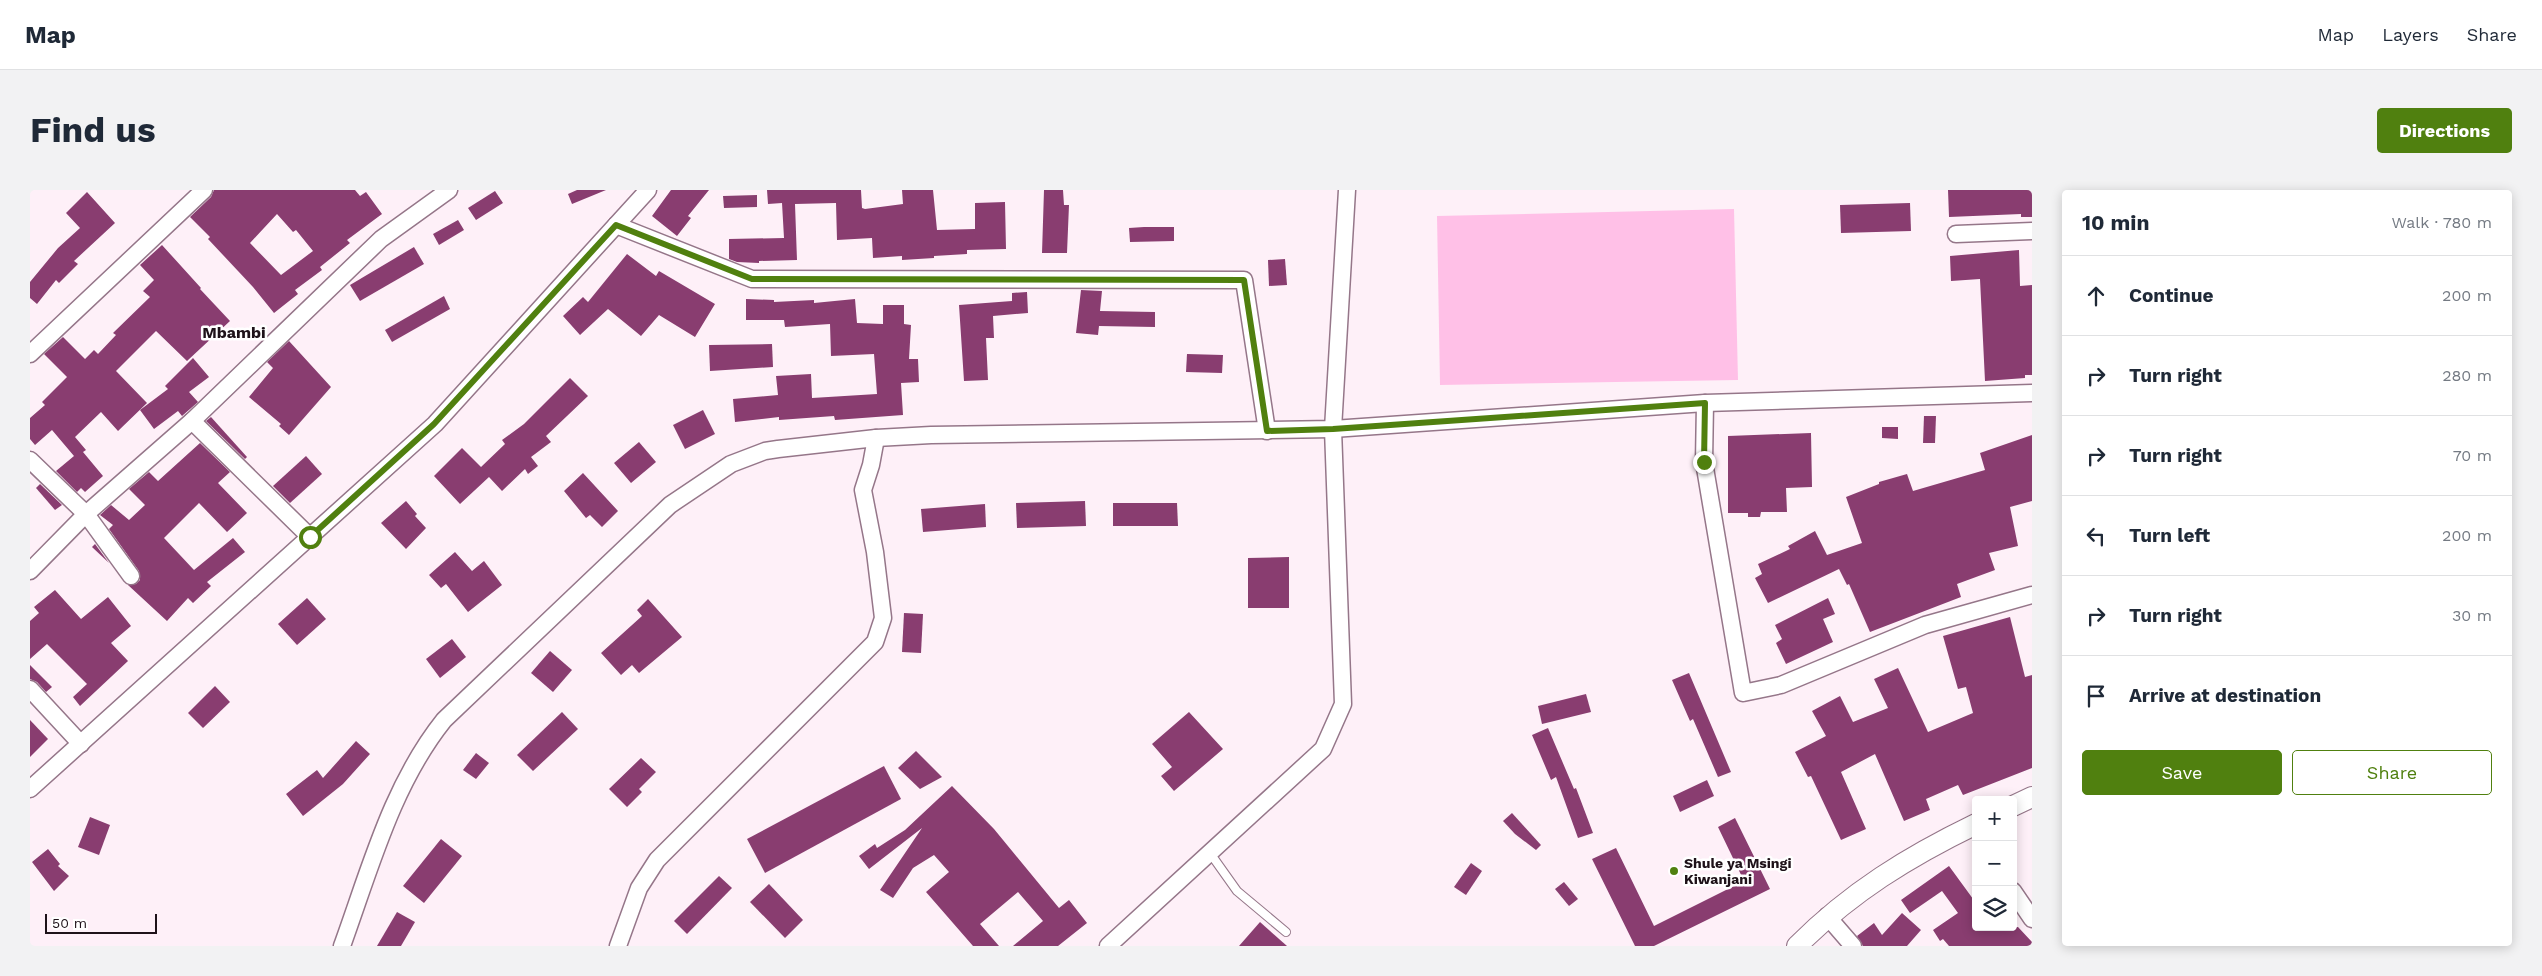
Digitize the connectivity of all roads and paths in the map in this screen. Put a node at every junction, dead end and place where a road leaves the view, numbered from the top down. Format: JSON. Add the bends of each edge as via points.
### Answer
{"nodes":[{"id":1,"x":204,"y":190,"type":"edge"},
{"id":2,"x":449,"y":190,"type":"edge"},
{"id":3,"x":648,"y":190,"type":"edge"},
{"id":4,"x":1347,"y":190,"type":"edge"},
{"id":5,"x":616,"y":225,"type":"junction"},
{"id":6,"x":2032,"y":231,"type":"edge"},
{"id":7,"x":1956,"y":234,"type":"dead end"},
{"id":8,"x":30,"y":354,"type":"edge"},
{"id":9,"x":2032,"y":393,"type":"edge"},
{"id":10,"x":1705,"y":403,"type":"junction"},
{"id":11,"x":192,"y":421,"type":"junction"},
{"id":12,"x":1333,"y":429,"type":"junction"},
{"id":13,"x":1267,"y":431,"type":"junction"},
{"id":14,"x":876,"y":438,"type":"junction"},
{"id":15,"x":30,"y":460,"type":"edge"},
{"id":16,"x":86,"y":514,"type":"junction"},
{"id":17,"x":310,"y":537,"type":"junction"},
{"id":18,"x":30,"y":571,"type":"edge"},
{"id":19,"x":131,"y":576,"type":"dead end"},
{"id":20,"x":2032,"y":595,"type":"edge"},
{"id":21,"x":30,"y":689,"type":"edge"},
{"id":22,"x":81,"y":744,"type":"junction"},
{"id":23,"x":30,"y":789,"type":"edge"},
{"id":24,"x":2032,"y":796,"type":"edge"},
{"id":25,"x":2017,"y":804,"type":"edge"},
{"id":26,"x":1972,"y":830,"type":"edge"},
{"id":27,"x":1210,"y":853,"type":"junction"},
{"id":28,"x":2017,"y":897,"type":"edge"},
{"id":29,"x":1827,"y":916,"type":"junction"},
{"id":30,"x":2032,"y":919,"type":"edge"},
{"id":31,"x":1286,"y":932,"type":"dead end"},
{"id":32,"x":1112,"y":945,"type":"edge"},
{"id":33,"x":342,"y":946,"type":"edge"},
{"id":34,"x":618,"y":946,"type":"edge"},
{"id":35,"x":1797,"y":946,"type":"edge"},
{"id":36,"x":1853,"y":946,"type":"edge"}],
"edges":[{"from":1,"to":8,"type":"street"},
{"from":2,"to":11,"type":"street","via":[[382,239]]},
{"from":3,"to":5,"type":"street"},
{"from":4,"to":12,"type":"street"},
{"from":5,"to":13,"type":"street","via":[[752,279],[1244,280]]},
{"from":5,"to":17,"type":"street","via":[[434,424]]},
{"from":6,"to":7,"type":"street"},
{"from":9,"to":10,"type":"street"},
{"from":10,"to":12,"type":"street"},
{"from":10,"to":20,"type":"street","via":[[1704,462],[1743,693],[1781,685],[1924,625]]},
{"from":11,"to":16,"type":"street"},
{"from":11,"to":17,"type":"street"},
{"from":12,"to":13,"type":"street"},
{"from":12,"to":27,"type":"street","via":[[1343,704],[1323,749]]},
{"from":13,"to":14,"type":"street"},
{"from":14,"to":33,"type":"street","via":[[765,451],[723,469],[670,505],[500,666],[444,720],[400,791]]},
{"from":14,"to":34,"type":"street","via":[[863,490],[883,618],[879,635],[657,860],[639,888]]},
{"from":15,"to":16,"type":"street"},
{"from":16,"to":18,"type":"street"},
{"from":16,"to":19,"type":"street"},
{"from":17,"to":22,"type":"street"},
{"from":21,"to":22,"type":"street"},
{"from":22,"to":23,"type":"street"},
{"from":24,"to":25,"type":"street"},
{"from":26,"to":29,"type":"street","via":[[1894,867]]},
{"from":27,"to":31,"type":"lane","via":[[1237,891]]},
{"from":27,"to":32,"type":"street"},
{"from":28,"to":30,"type":"street"},
{"from":29,"to":35,"type":"street"},
{"from":29,"to":36,"type":"street"}]}
